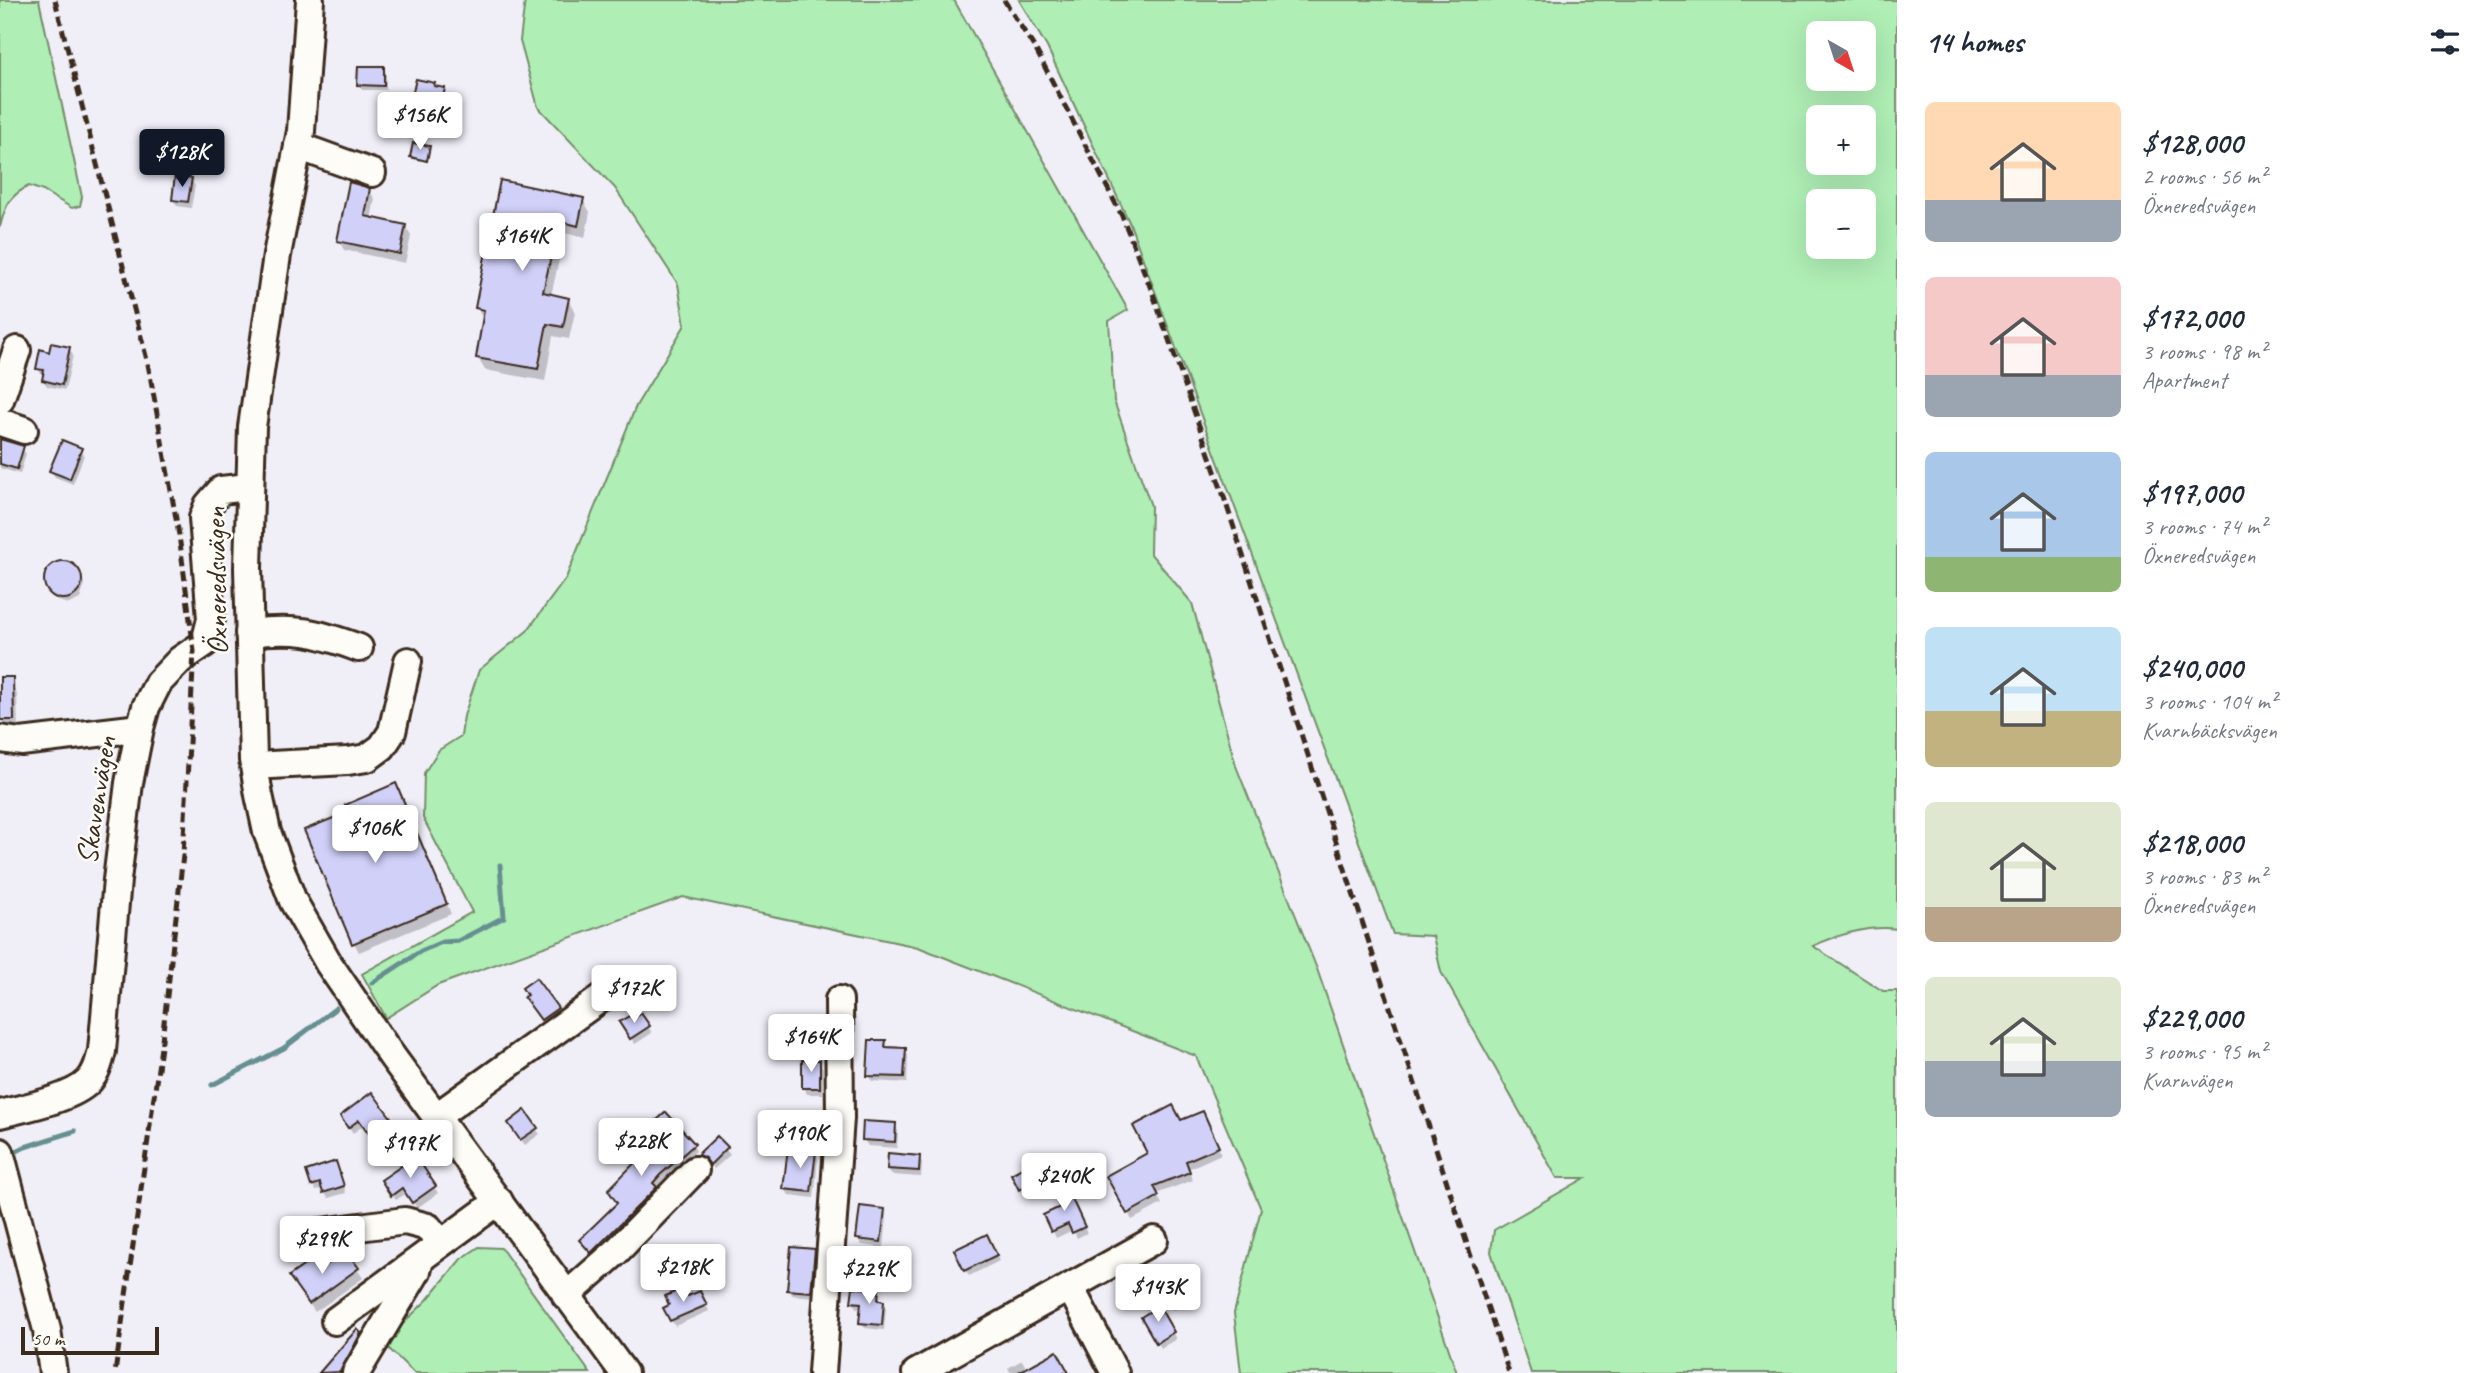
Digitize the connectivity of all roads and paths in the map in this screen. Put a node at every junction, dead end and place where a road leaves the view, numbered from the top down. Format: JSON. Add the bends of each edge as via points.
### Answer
{"nodes":[{"id":1,"x":310,"y":0,"type":"edge"},
{"id":2,"x":298,"y":146,"type":"junction"},
{"id":3,"x":372,"y":173,"type":"dead end"},
{"id":4,"x":17,"y":349,"type":"dead end"},
{"id":5,"x":0,"y":400,"type":"edge"},
{"id":6,"x":249,"y":487,"type":"junction"},
{"id":7,"x":249,"y":633,"type":"junction"},
{"id":8,"x":359,"y":648,"type":"dead end"},
{"id":9,"x":408,"y":661,"type":"dead end"},
{"id":10,"x":140,"y":728,"type":"junction"},
{"id":11,"x":0,"y":738,"type":"edge"},
{"id":12,"x":271,"y":765,"type":"dead end"},
{"id":13,"x":621,"y":984,"type":"dead end"},
{"id":14,"x":839,"y":1000,"type":"dead end"},
{"id":15,"x":0,"y":1114,"type":"edge"},
{"id":16,"x":437,"y":1116,"type":"junction"},
{"id":17,"x":0,"y":1152,"type":"edge"},
{"id":18,"x":695,"y":1170,"type":"dead end"},
{"id":19,"x":499,"y":1201,"type":"junction"},
{"id":20,"x":306,"y":1234,"type":"dead end"},
{"id":21,"x":1154,"y":1240,"type":"dead end"},
{"id":22,"x":441,"y":1243,"type":"junction"},
{"id":23,"x":420,"y":1258,"type":"junction"},
{"id":24,"x":1070,"y":1287,"type":"junction"},
{"id":25,"x":566,"y":1296,"type":"junction"},
{"id":26,"x":335,"y":1321,"type":"dead end"},
{"id":27,"x":53,"y":1373,"type":"edge"},
{"id":28,"x":356,"y":1373,"type":"edge"},
{"id":29,"x":624,"y":1373,"type":"edge"},
{"id":30,"x":822,"y":1373,"type":"edge"},
{"id":31,"x":916,"y":1373,"type":"edge"},
{"id":32,"x":1115,"y":1373,"type":"edge"}],
"edges":[{"from":1,"to":2,"type":"street","name":"Öxneredsvägen"},
{"from":2,"to":3,"type":"street"},
{"from":2,"to":6,"type":"street","name":"Öxneredsvägen","via":[[262,344]]},
{"from":4,"to":5,"type":"street"},
{"from":6,"to":7,"type":"street","name":"Öxneredsvägen"},
{"from":6,"to":10,"type":"street","name":"Skavenvägen","via":[[221,490],[202,518],[211,619],[208,635],[205,643],[158,683]]},
{"from":7,"to":8,"type":"street","via":[[303,630]]},
{"from":7,"to":16,"type":"street","name":"Öxneredsvägen","via":[[253,760],[278,865],[329,964]]},
{"from":9,"to":12,"type":"street","via":[[392,732],[382,747],[367,758]]},
{"from":10,"to":11,"type":"street","via":[[21,742]]},
{"from":10,"to":15,"type":"street","name":"Skavenvägen","via":[[127,797],[98,1067],[88,1082],[73,1091]]},
{"from":13,"to":16,"type":"street"},
{"from":14,"to":30,"type":"street","via":[[840,1118]]},
{"from":16,"to":19,"type":"street","name":"Öxneredsvägen"},
{"from":17,"to":27,"type":"street","via":[[47,1330]]},
{"from":18,"to":25,"type":"street"},
{"from":19,"to":22,"type":"street"},
{"from":19,"to":25,"type":"street","name":"Öxneredsvägen"},
{"from":20,"to":22,"type":"street","via":[[405,1221],[428,1227]]},
{"from":21,"to":24,"type":"street"},
{"from":22,"to":23,"type":"street"},
{"from":23,"to":26,"type":"street"},
{"from":23,"to":28,"type":"street","via":[[417,1271]]},
{"from":24,"to":31,"type":"street"},
{"from":24,"to":32,"type":"street"},
{"from":25,"to":29,"type":"street","name":"Öxneredsvägen"}]}
